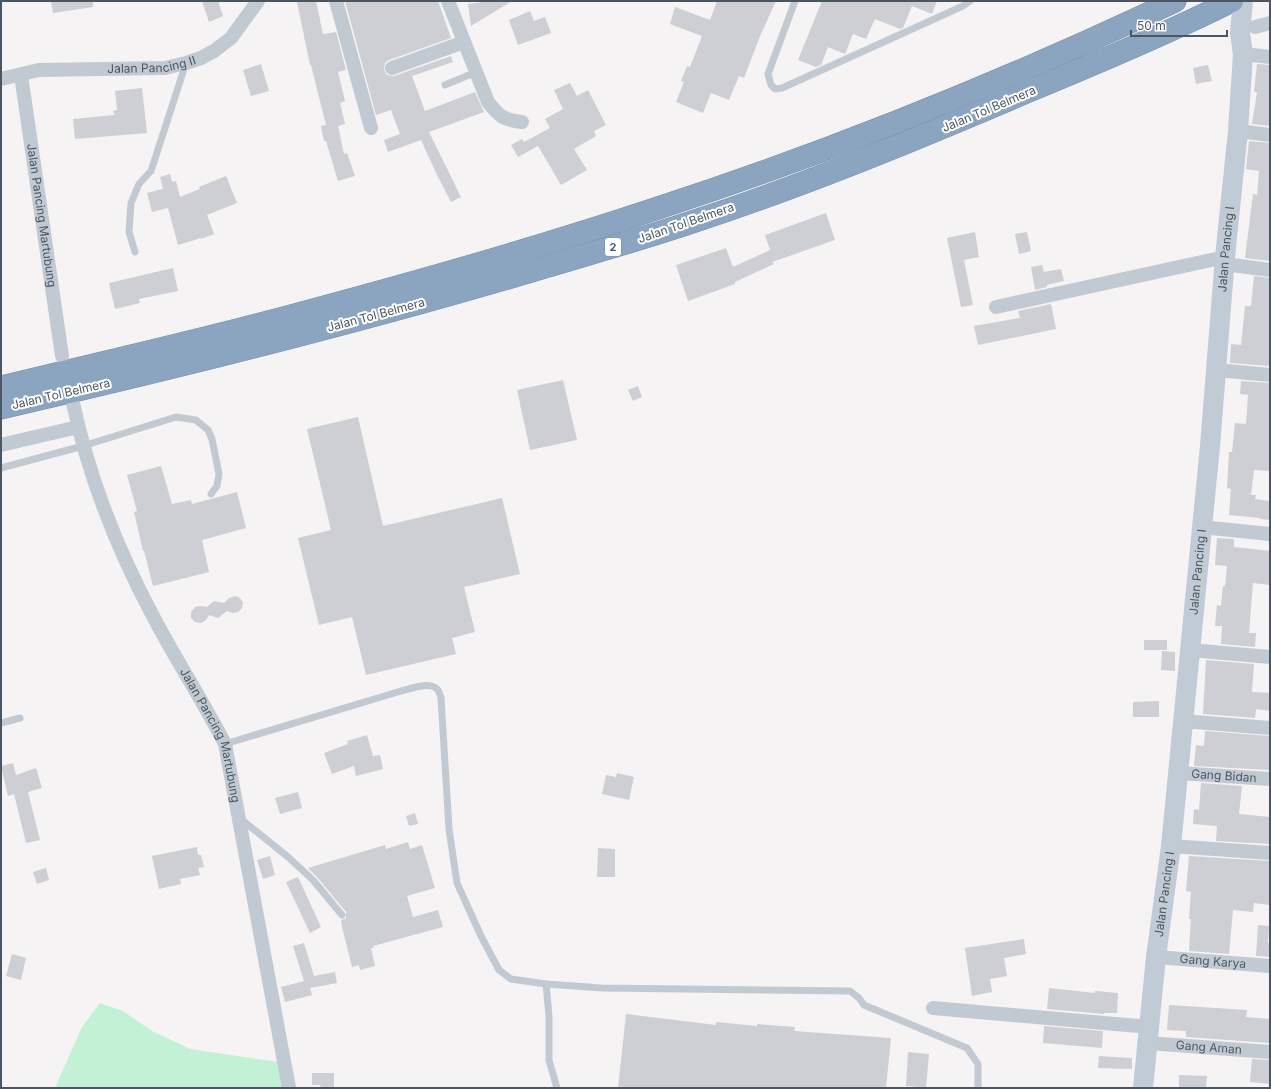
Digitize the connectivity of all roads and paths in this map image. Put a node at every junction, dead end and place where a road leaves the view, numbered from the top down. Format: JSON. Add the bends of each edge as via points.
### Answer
{"nodes":[{"id":1,"x":258,"y":1,"type":"edge"},
{"id":2,"x":336,"y":1,"type":"edge"},
{"id":3,"x":448,"y":1,"type":"edge"},
{"id":4,"x":795,"y":1,"type":"edge"},
{"id":5,"x":970,"y":1,"type":"edge"},
{"id":6,"x":1175,"y":1,"type":"edge"},
{"id":7,"x":1232,"y":1,"type":"edge"},
{"id":8,"x":1243,"y":1,"type":"edge"},
{"id":9,"x":1258,"y":1,"type":"edge"},
{"id":10,"x":1262,"y":25,"type":"edge"},
{"id":11,"x":464,"y":42,"type":"junction"},
{"id":12,"x":1243,"y":54,"type":"junction"},
{"id":13,"x":1270,"y":57,"type":"edge"},
{"id":14,"x":186,"y":63,"type":"junction"},
{"id":15,"x":392,"y":68,"type":"dead end"},
{"id":16,"x":476,"y":72,"type":"junction"},
{"id":17,"x":21,"y":74,"type":"junction"},
{"id":18,"x":1,"y":79,"type":"edge"},
{"id":19,"x":445,"y":85,"type":"dead end"},
{"id":20,"x":522,"y":122,"type":"dead end"},
{"id":21,"x":372,"y":128,"type":"dead end"},
{"id":22,"x":1238,"y":131,"type":"junction"},
{"id":23,"x":1270,"y":135,"type":"edge"},
{"id":24,"x":134,"y":252,"type":"dead end"},
{"id":25,"x":1224,"y":261,"type":"junction"},
{"id":26,"x":1270,"y":270,"type":"edge"},
{"id":27,"x":996,"y":307,"type":"dead end"},
{"id":28,"x":62,"y":356,"type":"dead end"},
{"id":29,"x":1217,"y":370,"type":"junction"},
{"id":30,"x":1270,"y":375,"type":"edge"},
{"id":31,"x":1,"y":387,"type":"edge"},
{"id":32,"x":73,"y":403,"type":"dead end"},
{"id":33,"x":1,"y":408,"type":"edge"},
{"id":34,"x":78,"y":427,"type":"junction"},
{"id":35,"x":1,"y":445,"type":"edge"},
{"id":36,"x":83,"y":446,"type":"junction"},
{"id":37,"x":1,"y":468,"type":"edge"},
{"id":38,"x":211,"y":494,"type":"dead end"},
{"id":39,"x":1201,"y":527,"type":"junction"},
{"id":40,"x":1270,"y":534,"type":"edge"},
{"id":41,"x":1190,"y":650,"type":"junction"},
{"id":42,"x":1270,"y":657,"type":"edge"},
{"id":43,"x":20,"y":718,"type":"dead end"},
{"id":44,"x":1182,"y":721,"type":"junction"},
{"id":45,"x":1,"y":723,"type":"edge"},
{"id":46,"x":1270,"y":728,"type":"edge"},
{"id":47,"x":225,"y":744,"type":"junction"},
{"id":48,"x":1178,"y":773,"type":"junction"},
{"id":49,"x":1270,"y":780,"type":"edge"},
{"id":50,"x":239,"y":817,"type":"junction"},
{"id":51,"x":1171,"y":846,"type":"junction"},
{"id":52,"x":1270,"y":853,"type":"edge"},
{"id":53,"x":342,"y":915,"type":"dead end"},
{"id":54,"x":1156,"y":957,"type":"junction"},
{"id":55,"x":1270,"y":966,"type":"edge"},
{"id":56,"x":546,"y":984,"type":"junction"},
{"id":57,"x":933,"y":1008,"type":"dead end"},
{"id":58,"x":1149,"y":1035,"type":"junction"},
{"id":59,"x":1270,"y":1052,"type":"edge"},
{"id":60,"x":289,"y":1088,"type":"edge"},
{"id":61,"x":556,"y":1088,"type":"edge"},
{"id":62,"x":978,"y":1088,"type":"edge"},
{"id":63,"x":1142,"y":1088,"type":"edge"}],
"edges":[{"from":1,"to":14,"type":"street","name":"Jalan Pancing II","via":[[231,38],[200,58]]},
{"from":2,"to":21,"type":"street"},
{"from":3,"to":11,"type":"street"},
{"from":4,"to":5,"type":"lane","via":[[768,74],[775,89]]},
{"from":6,"to":31,"type":"highway","name":"Jalan Tol Belmera","number":"2","via":[[919,113],[667,206],[408,285]]},
{"from":7,"to":33,"type":"highway","name":"Jalan Tol Belmera","number":"2","via":[[1133,47],[926,135],[697,221],[382,314],[180,366]]},
{"from":8,"to":12,"type":"main road","name":"Jalan Pancing I","via":[[1240,33]]},
{"from":9,"to":10,"type":"main road","name":"Jalan Pancing I"},
{"from":10,"to":12,"type":"main road","name":"Jalan Pancing I"},
{"from":11,"to":15,"type":"street"},
{"from":11,"to":16,"type":"street"},
{"from":12,"to":13,"type":"street"},
{"from":12,"to":22,"type":"main road","name":"Jalan Pancing I"},
{"from":14,"to":17,"type":"street","name":"Jalan Pancing II","via":[[165,68],[39,70]]},
{"from":14,"to":24,"type":"lane","via":[[151,171],[139,184],[131,203],[129,232]]},
{"from":16,"to":19,"type":"lane"},
{"from":16,"to":20,"type":"street","via":[[488,102],[497,113],[509,121]]},
{"from":17,"to":18,"type":"street","name":"Jalan Pancing II"},
{"from":17,"to":28,"type":"street","name":"Jalan Pancing Martubung"},
{"from":22,"to":23,"type":"street"},
{"from":22,"to":25,"type":"main road","name":"Jalan Pancing I"},
{"from":25,"to":26,"type":"street"},
{"from":25,"to":27,"type":"street"},
{"from":25,"to":29,"type":"main road","name":"Jalan Pancing I"},
{"from":29,"to":30,"type":"street"},
{"from":29,"to":39,"type":"main road","name":"Jalan Pancing I"},
{"from":32,"to":34,"type":"street","name":"Jalan Pancing Martubung"},
{"from":34,"to":35,"type":"street"},
{"from":34,"to":36,"type":"street","name":"Jalan Pancing Martubung"},
{"from":36,"to":37,"type":"lane"},
{"from":36,"to":38,"type":"lane","via":[[176,417],[196,420],[208,430],[212,439],[219,474],[217,486]]},
{"from":36,"to":47,"type":"street","name":"Jalan Pancing Martubung","via":[[94,483],[132,577]]},
{"from":39,"to":40,"type":"street"},
{"from":39,"to":41,"type":"main road","name":"Jalan Pancing I"},
{"from":41,"to":42,"type":"street"},
{"from":41,"to":44,"type":"main road","name":"Jalan Pancing I"},
{"from":43,"to":45,"type":"lane"},
{"from":44,"to":46,"type":"street"},
{"from":44,"to":48,"type":"main road","name":"Jalan Pancing I"},
{"from":47,"to":50,"type":"street","name":"Jalan Pancing Martubung"},
{"from":47,"to":56,"type":"lane","via":[[372,699],[433,686],[441,698],[449,829],[457,883],[499,970],[511,979]]},
{"from":48,"to":49,"type":"street","name":"Gang Bidan"},
{"from":48,"to":51,"type":"main road","name":"Jalan Pancing I"},
{"from":50,"to":53,"type":"lane","via":[[313,880]]},
{"from":50,"to":60,"type":"street","name":"Jalan Pancing Martubung"},
{"from":51,"to":52,"type":"street"},
{"from":51,"to":54,"type":"main road","name":"Jalan Pancing I"},
{"from":54,"to":55,"type":"street","name":"Gang Karya"},
{"from":54,"to":58,"type":"main road","name":"Jalan Pancing I"},
{"from":56,"to":61,"type":"lane","via":[[549,1060]]},
{"from":56,"to":62,"type":"lane","via":[[602,988],[850,991],[864,1006],[967,1048],[978,1064]]},
{"from":57,"to":58,"type":"street","name":"Gang Aman"},
{"from":58,"to":59,"type":"street","name":"Gang Aman"},
{"from":58,"to":63,"type":"main road","name":"Jalan Pancing I"}]}
